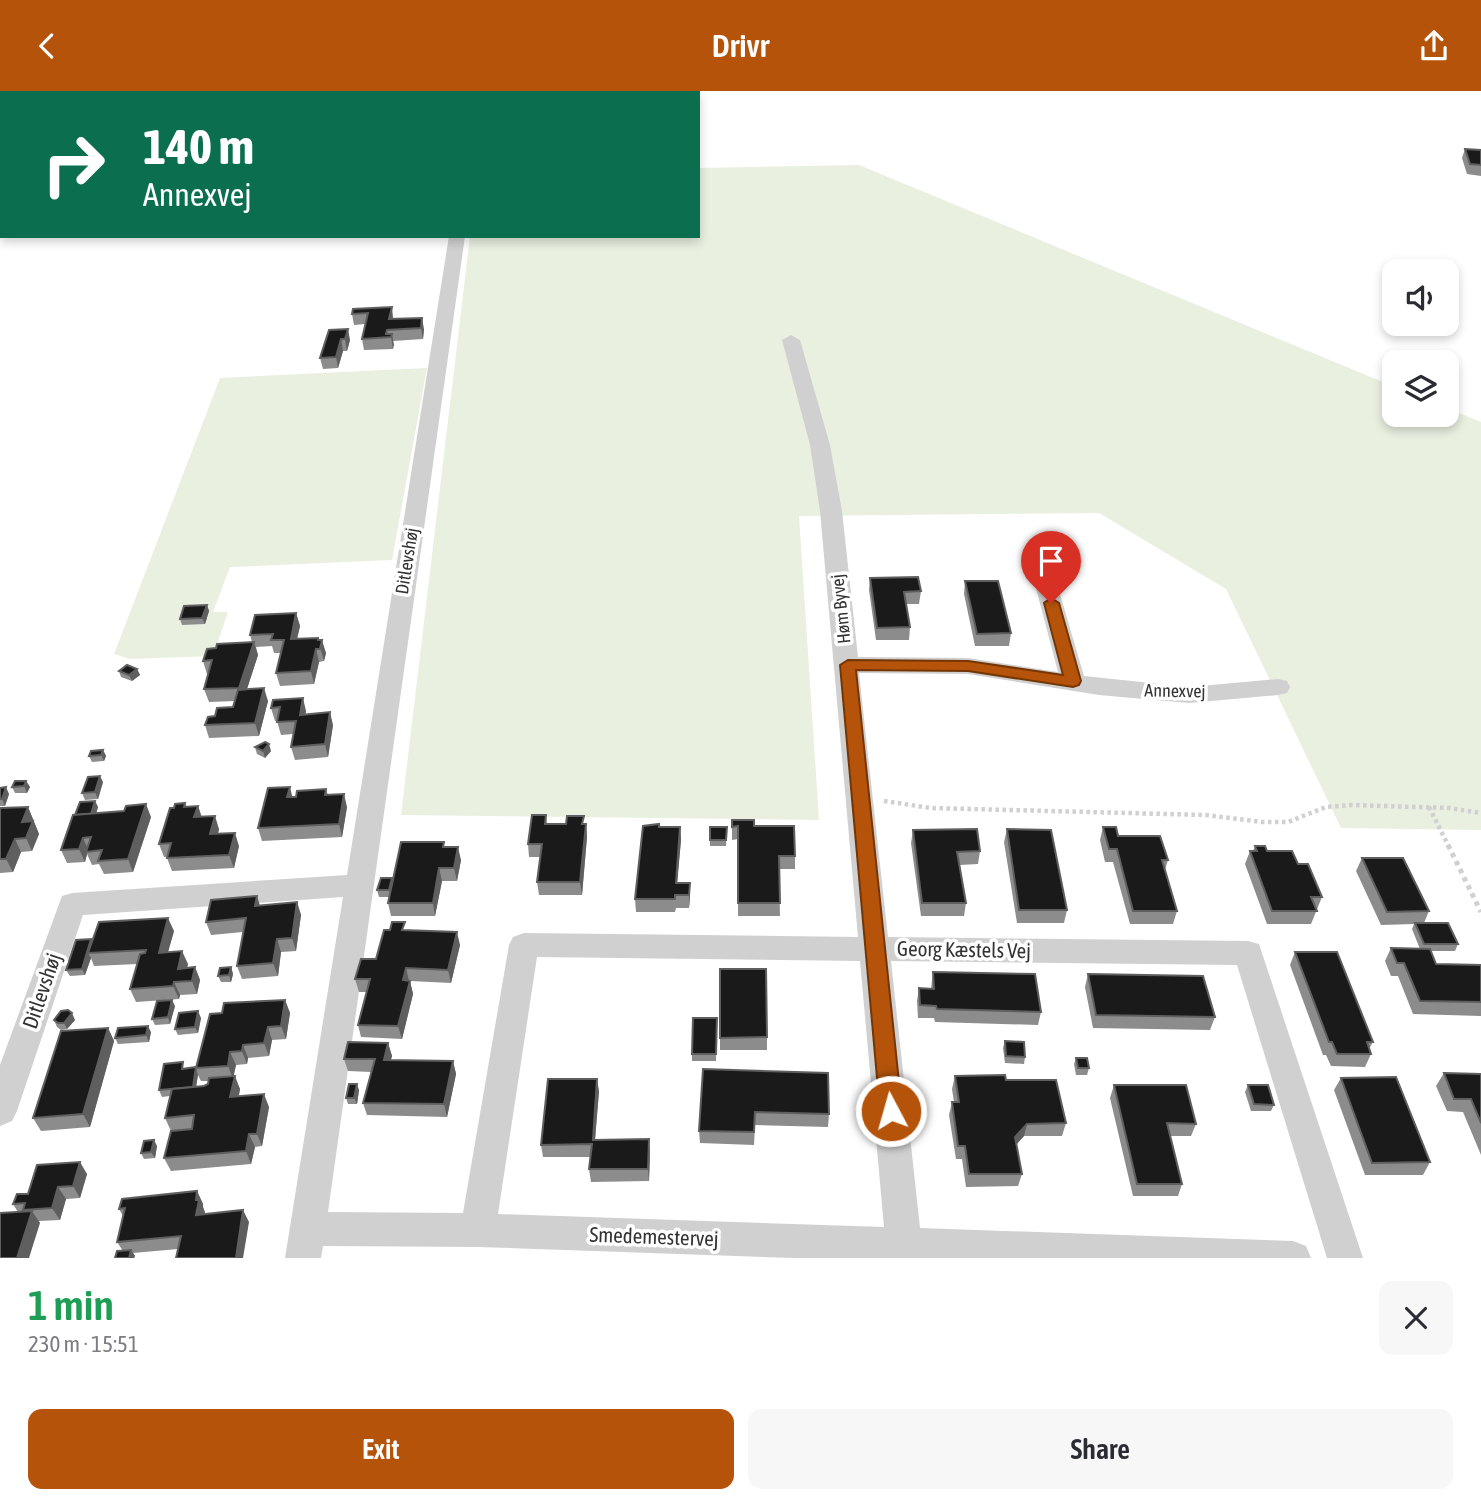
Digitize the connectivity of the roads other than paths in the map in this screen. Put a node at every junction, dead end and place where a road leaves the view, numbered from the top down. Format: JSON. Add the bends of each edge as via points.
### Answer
{"nodes":[{"id":1,"x":457,"y":238,"type":"edge"},
{"id":2,"x":791,"y":340,"type":"dead end"},
{"id":3,"x":1044,"y":577,"type":"dead end"},
{"id":4,"x":848,"y":665,"type":"junction"},
{"id":5,"x":1073,"y":681,"type":"junction"},
{"id":6,"x":1278,"y":687,"type":"dead end"},
{"id":7,"x":358,"y":885,"type":"junction"},
{"id":8,"x":875,"y":949,"type":"junction"},
{"id":9,"x":0,"y":1111,"type":"edge"},
{"id":10,"x":478,"y":1230,"type":"junction"},
{"id":11,"x":306,"y":1243,"type":"edge"},
{"id":12,"x":905,"y":1252,"type":"edge"},
{"id":13,"x":1293,"y":1258,"type":"edge"},
{"id":14,"x":1345,"y":1258,"type":"edge"}],
"edges":[{"from":1,"to":7,"type":"street","name":"Ditlevshøj"},
{"from":2,"to":4,"type":"street","name":"Høm Byvej","via":[[820,445]]},
{"from":3,"to":5,"type":"street"},
{"from":4,"to":5,"type":"street","name":"Annexvej","via":[[968,666]]},
{"from":4,"to":8,"type":"street","name":"Høm Byvej"},
{"from":5,"to":6,"type":"street","name":"Annexvej","via":[[1189,695]]},
{"from":7,"to":9,"type":"street","name":"Ditlevshøj","via":[[72,904]]},
{"from":7,"to":11,"type":"street","name":"Ditlevshøj"},
{"from":8,"to":10,"type":"street","name":"Georg Kæstels Vej","via":[[524,945]]},
{"from":8,"to":12,"type":"street","name":"Høm Byvej"},
{"from":8,"to":14,"type":"street","name":"Georg Kæstels Vej","via":[[1248,953]]},
{"from":10,"to":11,"type":"street","name":"Smedemestervej"},
{"from":10,"to":12,"type":"street","name":"Smedemestervej"},
{"from":12,"to":13,"type":"street","name":"Smedemestervej"}]}
